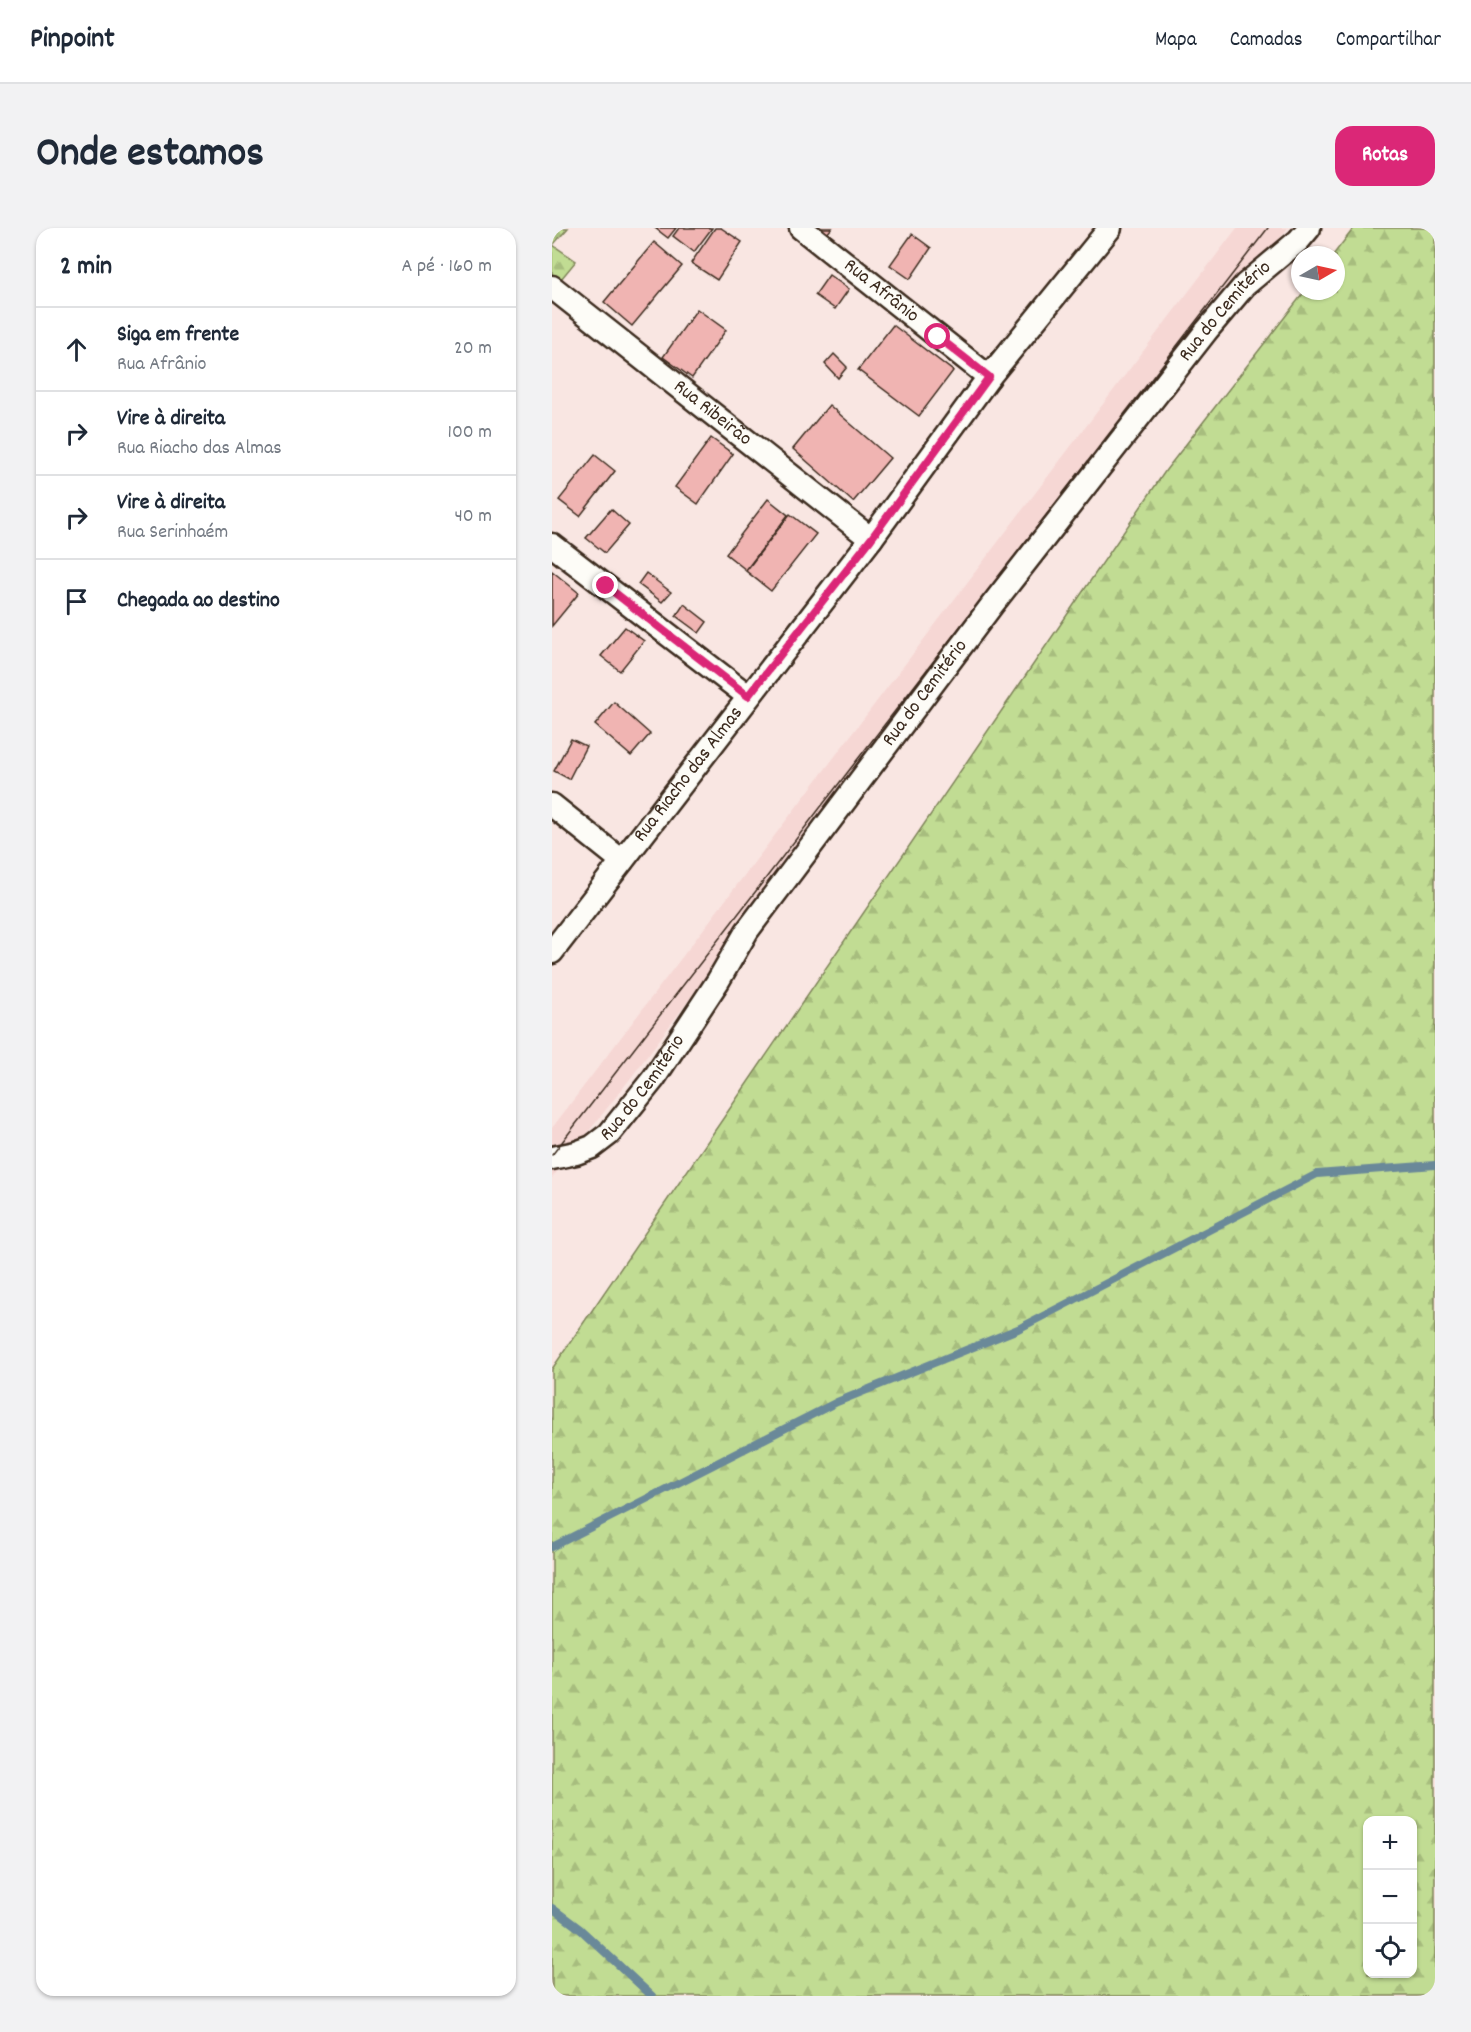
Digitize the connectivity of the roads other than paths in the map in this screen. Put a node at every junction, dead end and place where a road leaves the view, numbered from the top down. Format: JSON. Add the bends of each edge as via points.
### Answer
{"nodes":[{"id":1,"x":801,"y":228,"type":"edge"},
{"id":2,"x":1110,"y":228,"type":"edge"},
{"id":3,"x":1309,"y":228,"type":"edge"},
{"id":4,"x":552,"y":288,"type":"edge"},
{"id":5,"x":989,"y":377,"type":"junction"},
{"id":6,"x":871,"y":539,"type":"junction"},
{"id":7,"x":552,"y":545,"type":"edge"},
{"id":8,"x":748,"y":696,"type":"junction"},
{"id":9,"x":552,"y":805,"type":"edge"},
{"id":10,"x":622,"y":861,"type":"junction"},
{"id":11,"x":552,"y":952,"type":"edge"},
{"id":12,"x":552,"y":1158,"type":"edge"}],
"edges":[{"from":1,"to":5,"type":"street","name":"Rua Afrânio"},
{"from":2,"to":5,"type":"street","name":"Rua Riacho das Almas"},
{"from":3,"to":12,"type":"street","name":"Rua do Cemitério","via":[[1245,285],[1207,330],[992,605],[747,931],[654,1078],[626,1114],[592,1147]]},
{"from":4,"to":6,"type":"street","name":"Rua Ribeirão"},
{"from":5,"to":6,"type":"street","name":"Rua Riacho das Almas"},
{"from":6,"to":8,"type":"street","name":"Rua Riacho das Almas"},
{"from":7,"to":8,"type":"street"},
{"from":8,"to":10,"type":"street","name":"Rua Riacho das Almas"},
{"from":9,"to":10,"type":"street"},
{"from":10,"to":11,"type":"street","name":"Rua Riacho das Almas"}]}
